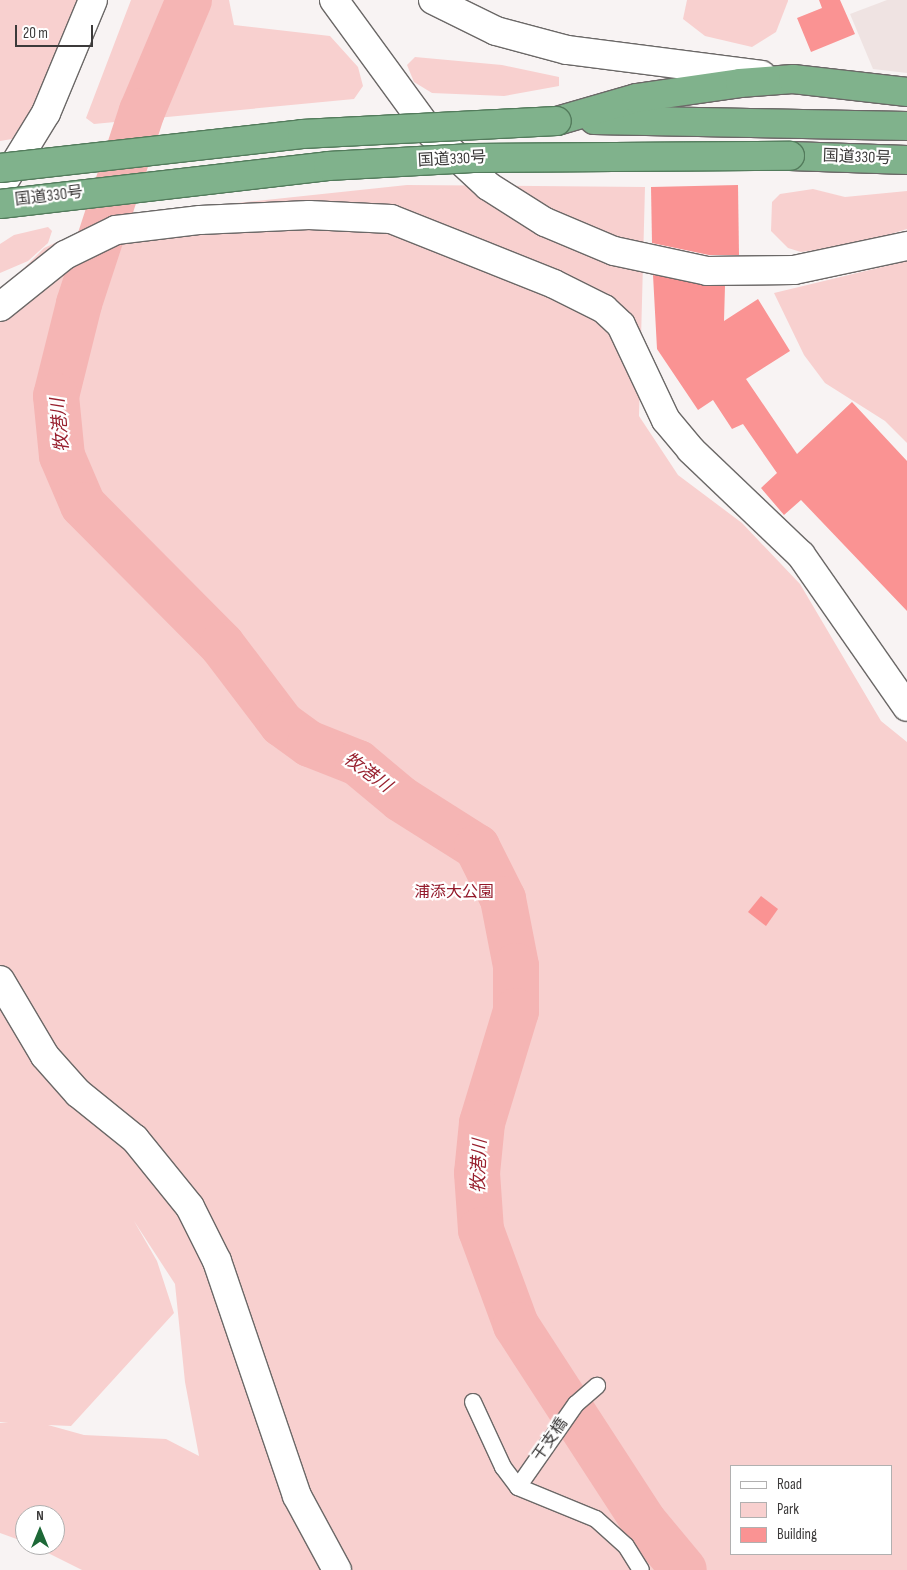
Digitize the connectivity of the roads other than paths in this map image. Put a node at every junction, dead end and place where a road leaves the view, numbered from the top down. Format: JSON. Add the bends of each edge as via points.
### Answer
{"nodes":[{"id":1,"x":93,"y":0,"type":"edge"},
{"id":2,"x":334,"y":0,"type":"edge"},
{"id":3,"x":433,"y":0,"type":"edge"},
{"id":4,"x":793,"y":79,"type":"junction"},
{"id":5,"x":907,"y":92,"type":"edge"},
{"id":6,"x":557,"y":122,"type":"junction"},
{"id":7,"x":907,"y":126,"type":"edge"},
{"id":8,"x":907,"y":160,"type":"edge"},
{"id":9,"x":0,"y":168,"type":"edge"},
{"id":10,"x":0,"y":188,"type":"edge"},
{"id":11,"x":0,"y":204,"type":"edge"},
{"id":12,"x":907,"y":246,"type":"edge"},
{"id":13,"x":0,"y":307,"type":"edge"},
{"id":14,"x":907,"y":707,"type":"edge"},
{"id":15,"x":0,"y":980,"type":"edge"},
{"id":16,"x":597,"y":1386,"type":"dead end"},
{"id":17,"x":473,"y":1402,"type":"dead end"},
{"id":18,"x":522,"y":1481,"type":"junction"},
{"id":19,"x":337,"y":1570,"type":"edge"},
{"id":20,"x":641,"y":1570,"type":"edge"}],
"edges":[{"from":1,"to":10,"type":"street","via":[[46,113]]},
{"from":2,"to":12,"type":"street","via":[[430,132],[488,186],[545,222],[614,251],[678,268],[738,272],[794,270]]},
{"from":3,"to":4,"type":"street","via":[[496,30],[531,41],[657,64]]},
{"from":4,"to":5,"type":"highway"},
{"from":4,"to":6,"type":"highway","via":[[652,95]]},
{"from":6,"to":7,"type":"highway","name":"国道330号","via":[[792,122]]},
{"from":6,"to":9,"type":"highway","name":"国道330号","bridge":true,"via":[[293,135]]},
{"from":8,"to":11,"type":"highway","name":"国道330号","bridge":true,"via":[[790,156],[482,158],[328,166]]},
{"from":13,"to":14,"type":"street","via":[[65,255],[116,230],[200,220],[347,214],[391,219],[482,253],[604,309],[621,325],[666,420],[691,450],[801,555]]},
{"from":15,"to":19,"type":"street","via":[[45,1056],[78,1093],[135,1139],[190,1207],[217,1261],[297,1496]]},
{"from":16,"to":18,"type":"street","name":"干支橋","via":[[576,1404]]},
{"from":17,"to":18,"type":"street","via":[[503,1467]]},
{"from":18,"to":20,"type":"street","via":[[596,1519],[626,1546]]}]}
